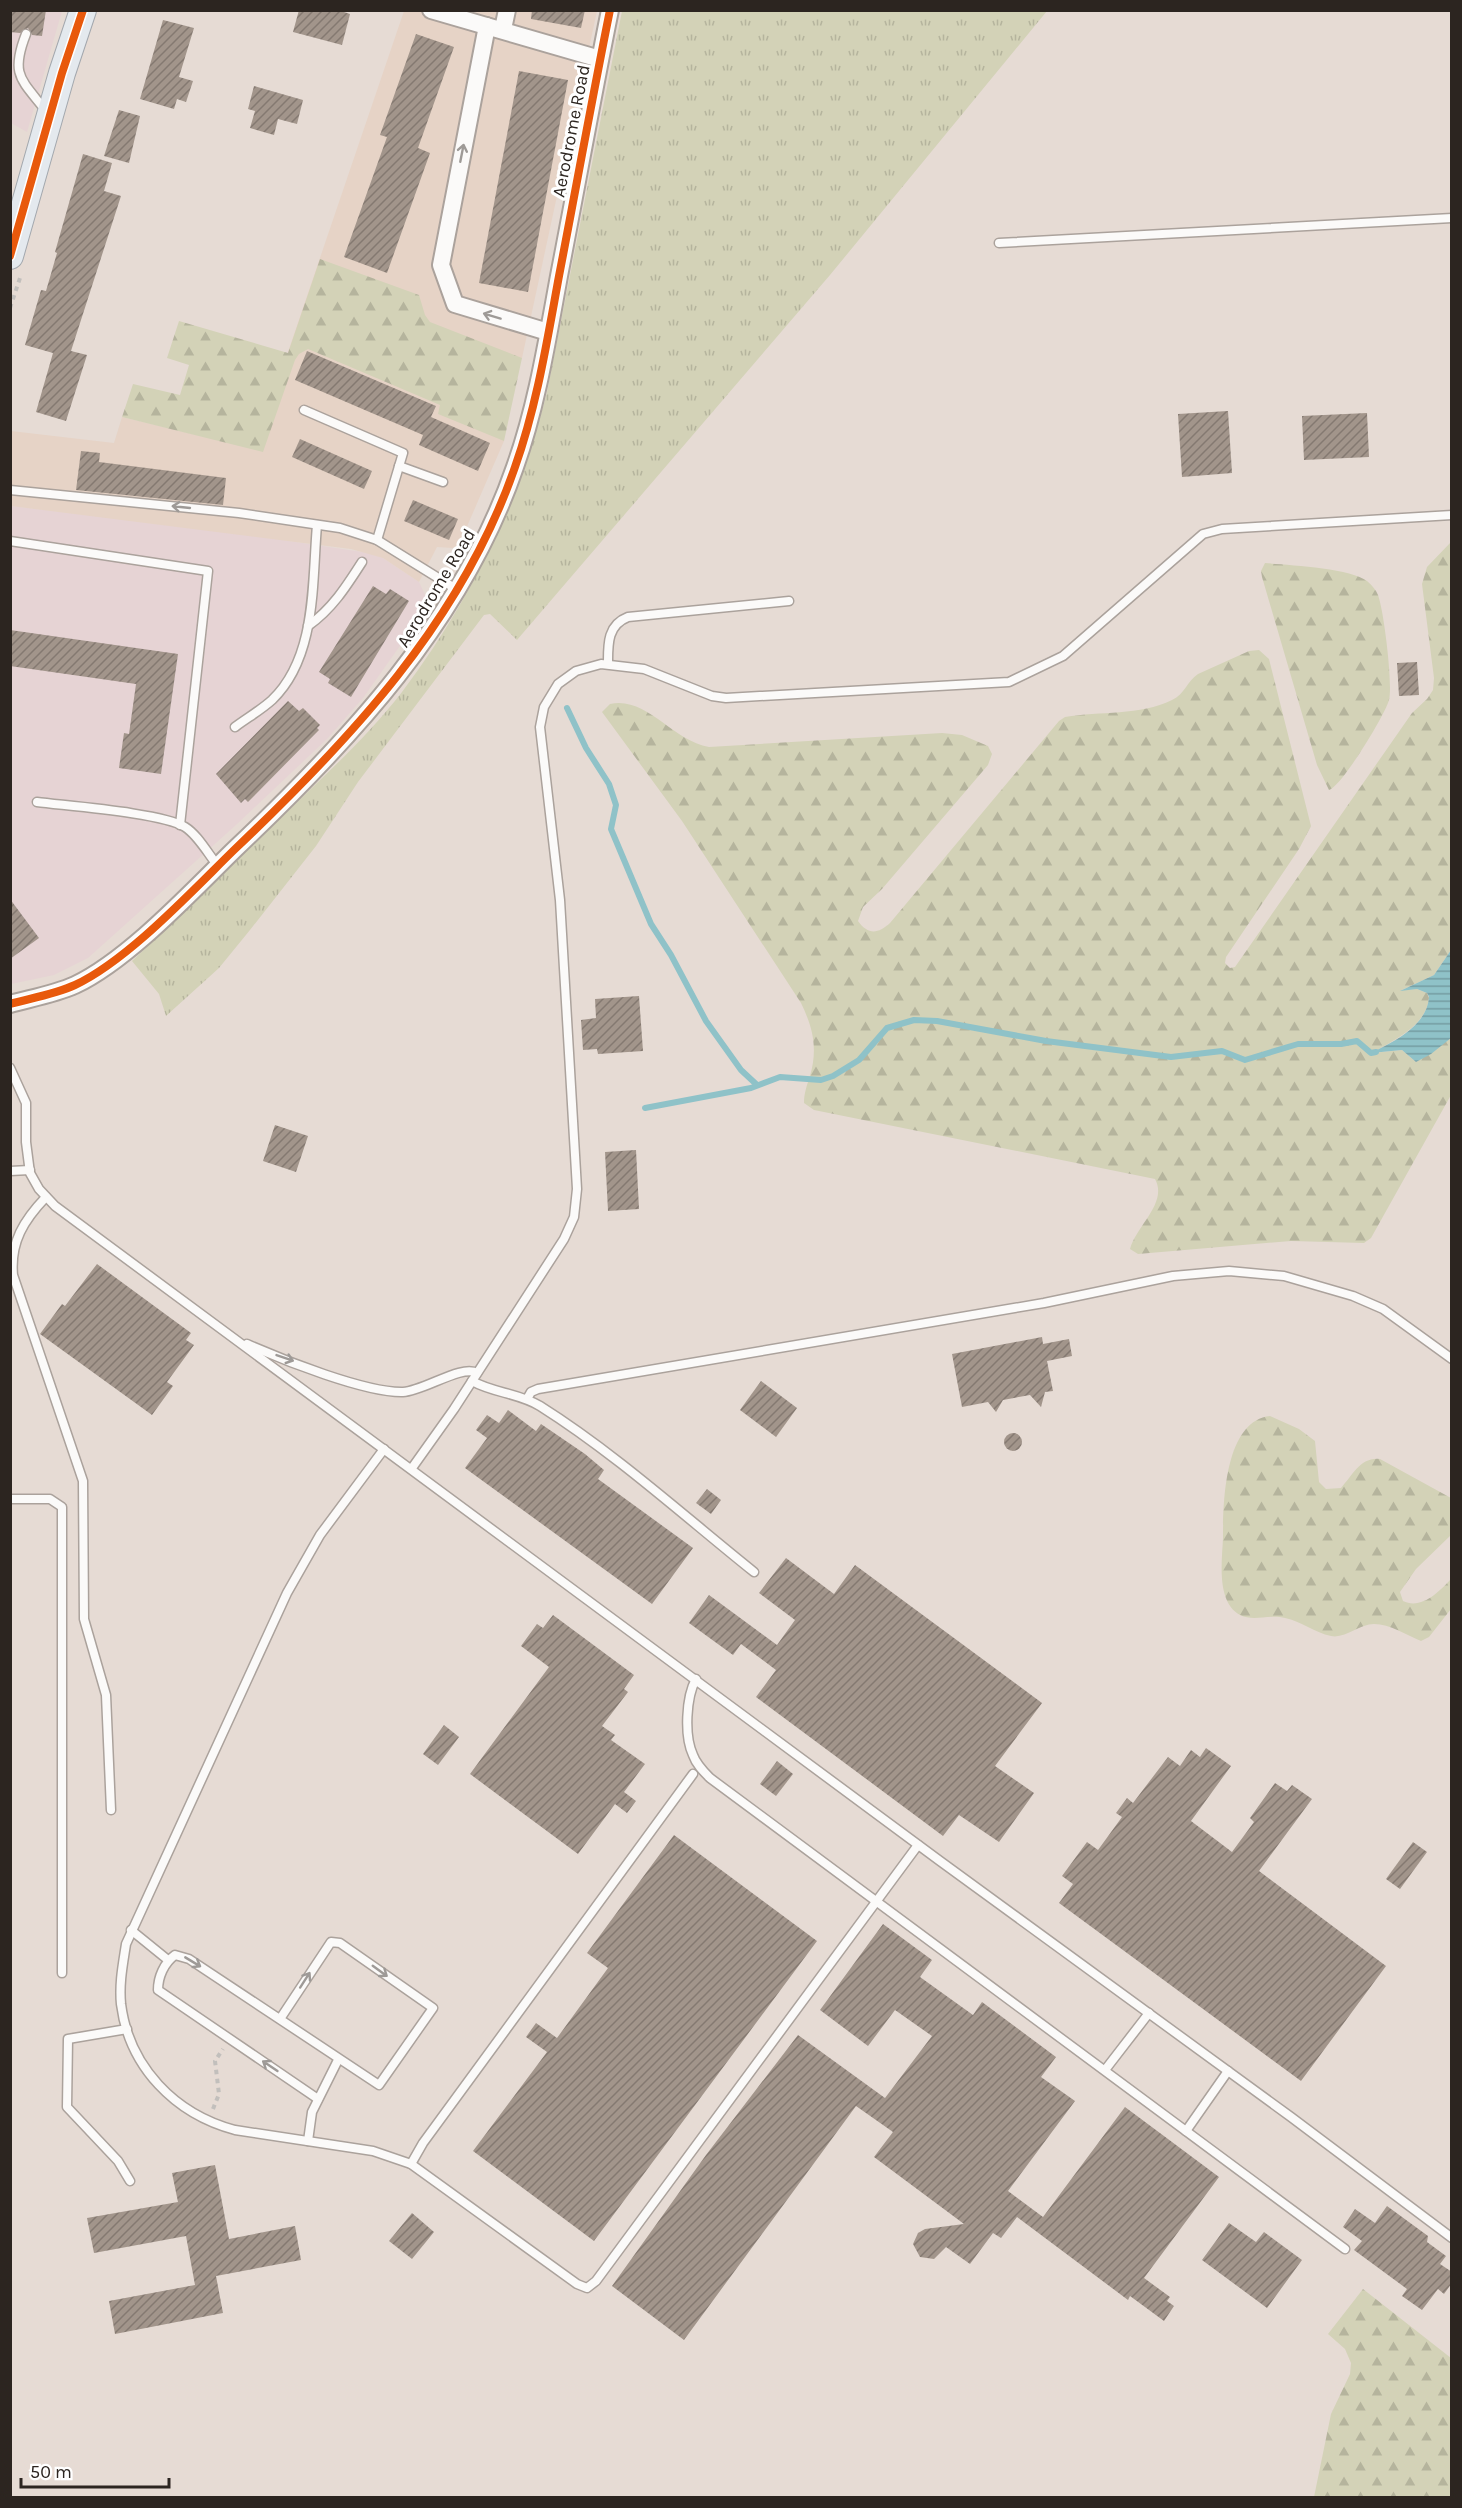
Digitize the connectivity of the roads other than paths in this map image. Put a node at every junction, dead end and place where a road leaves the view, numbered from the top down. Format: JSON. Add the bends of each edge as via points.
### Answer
{"nodes":[{"id":1,"x":84,"y":10,"type":"edge"},
{"id":2,"x":431,"y":10,"type":"edge"},
{"id":3,"x":507,"y":10,"type":"edge"},
{"id":4,"x":610,"y":10,"type":"edge"},
{"id":5,"x":495,"y":28,"type":"junction"},
{"id":6,"x":27,"y":34,"type":"dead end"},
{"id":7,"x":600,"y":59,"type":"junction"},
{"id":8,"x":50,"y":116,"type":"junction"},
{"id":9,"x":1452,"y":218,"type":"edge"},
{"id":10,"x":999,"y":243,"type":"dead end"},
{"id":11,"x":10,"y":256,"type":"edge"},
{"id":12,"x":548,"y":332,"type":"junction"},
{"id":13,"x":304,"y":410,"type":"dead end"},
{"id":14,"x":399,"y":466,"type":"junction"},
{"id":15,"x":443,"y":482,"type":"dead end"},
{"id":16,"x":10,"y":490,"type":"edge"},
{"id":17,"x":1452,"y":515,"type":"edge"},
{"id":18,"x":317,"y":525,"type":"junction"},
{"id":19,"x":377,"y":540,"type":"junction"},
{"id":20,"x":10,"y":541,"type":"edge"},
{"id":21,"x":362,"y":562,"type":"dead end"},
{"id":22,"x":456,"y":589,"type":"junction"},
{"id":23,"x":789,"y":601,"type":"dead end"},
{"id":24,"x":308,"y":626,"type":"junction"},
{"id":25,"x":608,"y":664,"type":"junction"},
{"id":26,"x":235,"y":728,"type":"dead end"},
{"id":27,"x":37,"y":802,"type":"dead end"},
{"id":28,"x":180,"y":825,"type":"junction"},
{"id":29,"x":218,"y":866,"type":"junction"},
{"id":30,"x":10,"y":1004,"type":"edge"},
{"id":31,"x":10,"y":1068,"type":"edge"},
{"id":32,"x":30,"y":1170,"type":"junction"},
{"id":33,"x":10,"y":1171,"type":"edge"},
{"id":34,"x":46,"y":1197,"type":"junction"},
{"id":35,"x":12,"y":1271,"type":"edge"},
{"id":36,"x":231,"y":1337,"type":"junction"},
{"id":37,"x":1452,"y":1359,"type":"edge"},
{"id":38,"x":474,"y":1377,"type":"junction"},
{"id":39,"x":527,"y":1399,"type":"junction"},
{"id":40,"x":384,"y":1449,"type":"junction"},
{"id":41,"x":412,"y":1468,"type":"junction"},
{"id":42,"x":10,"y":1499,"type":"edge"},
{"id":43,"x":754,"y":1572,"type":"dead end"},
{"id":44,"x":696,"y":1679,"type":"junction"},
{"id":45,"x":693,"y":1774,"type":"dead end"},
{"id":46,"x":111,"y":1809,"type":"dead end"},
{"id":47,"x":918,"y":1845,"type":"junction"},
{"id":48,"x":876,"y":1901,"type":"junction"},
{"id":49,"x":131,"y":1930,"type":"junction"},
{"id":50,"x":168,"y":1960,"type":"junction"},
{"id":51,"x":62,"y":1973,"type":"dead end"},
{"id":52,"x":1149,"y":2013,"type":"junction"},
{"id":53,"x":280,"y":2019,"type":"junction"},
{"id":54,"x":127,"y":2029,"type":"junction"},
{"id":55,"x":338,"y":2060,"type":"junction"},
{"id":56,"x":1105,"y":2070,"type":"junction"},
{"id":57,"x":1228,"y":2071,"type":"junction"},
{"id":58,"x":318,"y":2099,"type":"junction"},
{"id":59,"x":1186,"y":2131,"type":"junction"},
{"id":60,"x":308,"y":2141,"type":"junction"},
{"id":61,"x":411,"y":2164,"type":"junction"},
{"id":62,"x":130,"y":2181,"type":"dead end"},
{"id":63,"x":1452,"y":2238,"type":"edge"},
{"id":64,"x":1345,"y":2249,"type":"dead end"}],
"edges":[{"from":1,"to":8,"type":"main road"},
{"from":2,"to":5,"type":"street"},
{"from":3,"to":5,"type":"street"},
{"from":4,"to":7,"type":"street","name":"Aerodrome Road"},
{"from":5,"to":7,"type":"street"},
{"from":12,"to":5,"type":"street","one_way":true,"via":[[455,304],[441,265]]},
{"from":6,"to":8,"type":"lane","via":[[17,58],[18,71]]},
{"from":7,"to":12,"type":"street","name":"Aerodrome Road"},
{"from":8,"to":11,"type":"main road"},
{"from":9,"to":10,"type":"lane"},
{"from":12,"to":22,"type":"street","name":"Aerodrome Road","via":[[535,404],[514,470],[488,531]]},
{"from":13,"to":14,"type":"lane","via":[[403,453]]},
{"from":14,"to":15,"type":"lane"},
{"from":14,"to":19,"type":"lane"},
{"from":18,"to":16,"type":"lane","one_way":true,"via":[[239,513]]},
{"from":17,"to":25,"type":"lane","via":[[1222,529],[1203,534],[1063,656],[1009,682],[726,698],[644,669]]},
{"from":18,"to":19,"type":"lane"},
{"from":18,"to":24,"type":"lane"},
{"from":19,"to":22,"type":"lane"},
{"from":20,"to":28,"type":"lane","via":[[208,571]]},
{"from":21,"to":24,"type":"lane","via":[[343,593]]},
{"from":22,"to":29,"type":"street","name":"Aerodrome Road","via":[[414,655],[366,717],[308,780]]},
{"from":23,"to":25,"type":"lane","via":[[628,617],[612,630]]},
{"from":24,"to":26,"type":"lane","via":[[302,653],[273,699]]},
{"from":25,"to":38,"type":"lane","via":[[583,669],[563,680],[547,700],[540,727],[560,900],[577,1189],[574,1217],[564,1239]]},
{"from":27,"to":28,"type":"lane"},
{"from":28,"to":29,"type":"lane","via":[[198,840]]},
{"from":29,"to":30,"type":"street","name":"Aerodrome Road","via":[[97,973],[64,990]]},
{"from":31,"to":32,"type":"lane","via":[[25,1100]]},
{"from":32,"to":33,"type":"lane"},
{"from":32,"to":34,"type":"lane"},
{"from":34,"to":35,"type":"lane","via":[[20,1230]]},
{"from":34,"to":36,"type":"lane"},
{"from":35,"to":46,"type":"lane","via":[[83,1481],[84,1619],[106,1695]]},
{"from":36,"to":38,"type":"lane","one_way":true,"via":[[382,1390],[410,1391],[466,1370]]},
{"from":36,"to":40,"type":"lane"},
{"from":37,"to":39,"type":"lane","via":[[1383,1309],[1353,1296],[1284,1276],[1229,1271],[1173,1276],[1044,1303],[538,1389]]},
{"from":38,"to":39,"type":"lane"},
{"from":38,"to":41,"type":"lane"},
{"from":39,"to":43,"type":"lane","via":[[605,1452]]},
{"from":40,"to":41,"type":"lane"},
{"from":40,"to":49,"type":"lane","via":[[320,1535],[287,1593]]},
{"from":41,"to":44,"type":"lane"},
{"from":42,"to":51,"type":"lane","via":[[50,1499],[62,1507]]},
{"from":44,"to":47,"type":"lane"},
{"from":44,"to":48,"type":"lane","via":[[690,1691],[689,1734],[700,1767]]},
{"from":45,"to":61,"type":"lane"},
{"from":47,"to":48,"type":"lane"},
{"from":47,"to":52,"type":"lane"},
{"from":48,"to":56,"type":"lane"},
{"from":48,"to":61,"type":"lane","via":[[592,2286],[577,2284]]},
{"from":49,"to":50,"type":"lane"},
{"from":49,"to":54,"type":"lane","via":[[121,1976],[121,2004]]},
{"from":50,"to":53,"type":"lane","one_way":true,"via":[[175,1955],[189,1959]]},
{"from":58,"to":50,"type":"lane","one_way":true,"via":[[158,1990]]},
{"from":52,"to":56,"type":"lane"},
{"from":52,"to":57,"type":"lane"},
{"from":53,"to":55,"type":"lane"},
{"from":53,"to":55,"type":"lane","one_way":true,"via":[[331,1942],[340,1943],[433,2008],[379,2085]]},
{"from":54,"to":60,"type":"lane","via":[[139,2059],[184,2108],[235,2130]]},
{"from":54,"to":62,"type":"lane","via":[[68,2039],[67,2107],[118,2161]]},
{"from":55,"to":58,"type":"lane"},
{"from":56,"to":59,"type":"lane"},
{"from":57,"to":59,"type":"lane"},
{"from":57,"to":63,"type":"lane"},
{"from":58,"to":60,"type":"lane"},
{"from":59,"to":64,"type":"lane"},
{"from":60,"to":61,"type":"lane","via":[[382,2153]]}]}
